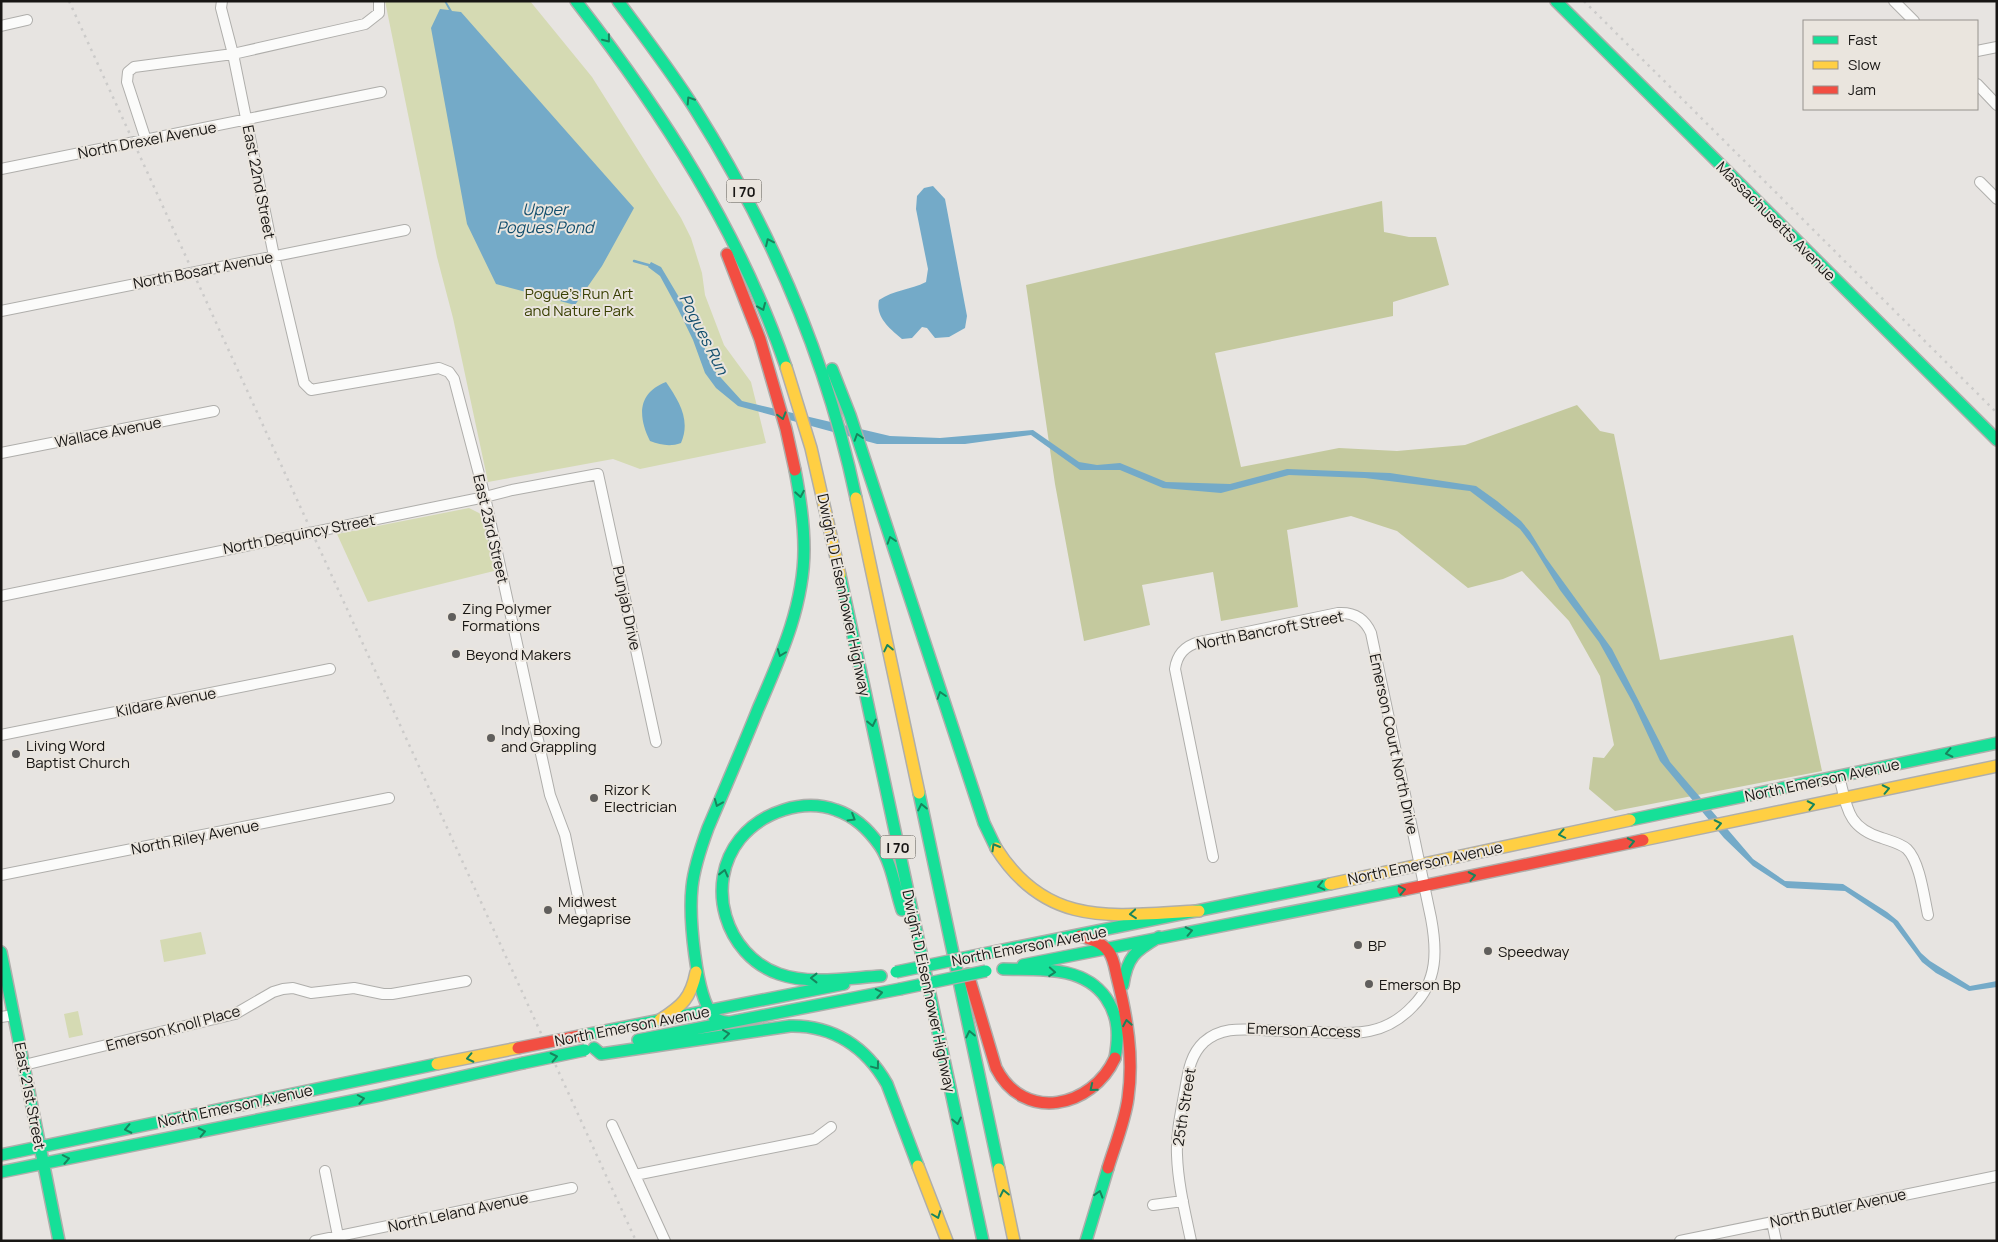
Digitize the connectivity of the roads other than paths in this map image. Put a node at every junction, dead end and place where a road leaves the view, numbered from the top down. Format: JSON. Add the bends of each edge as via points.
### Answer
{"nodes":[{"id":1,"x":222,"y":1,"type":"edge"},
{"id":2,"x":379,"y":1,"type":"edge"},
{"id":3,"x":576,"y":1,"type":"edge"},
{"id":4,"x":618,"y":1,"type":"edge"},
{"id":5,"x":1556,"y":1,"type":"edge"},
{"id":6,"x":1894,"y":1,"type":"edge"},
{"id":7,"x":27,"y":20,"type":"dead end"},
{"id":8,"x":1913,"y":20,"type":"edge"},
{"id":9,"x":1,"y":26,"type":"edge"},
{"id":10,"x":1997,"y":47,"type":"edge"},
{"id":11,"x":1978,"y":51,"type":"edge"},
{"id":12,"x":233,"y":54,"type":"junction"},
{"id":13,"x":1978,"y":85,"type":"edge"},
{"id":14,"x":381,"y":92,"type":"dead end"},
{"id":15,"x":1997,"y":105,"type":"edge"},
{"id":16,"x":247,"y":120,"type":"junction"},
{"id":17,"x":676,"y":139,"type":"junction"},
{"id":18,"x":146,"y":140,"type":"junction"},
{"id":19,"x":1,"y":169,"type":"edge"},
{"id":20,"x":1980,"y":182,"type":"dead end"},
{"id":21,"x":1997,"y":199,"type":"edge"},
{"id":22,"x":405,"y":230,"type":"dead end"},
{"id":23,"x":274,"y":256,"type":"junction"},
{"id":24,"x":780,"y":267,"type":"junction"},
{"id":25,"x":1,"y":311,"type":"edge"},
{"id":26,"x":449,"y":372,"type":"joint"},
{"id":27,"x":214,"y":411,"type":"dead end"},
{"id":28,"x":1997,"y":440,"type":"edge"},
{"id":29,"x":1,"y":454,"type":"edge"},
{"id":30,"x":598,"y":474,"type":"joint"},
{"id":31,"x":484,"y":497,"type":"junction"},
{"id":32,"x":1,"y":596,"type":"edge"},
{"id":33,"x":1360,"y":617,"type":"joint"},
{"id":34,"x":330,"y":669,"type":"dead end"},
{"id":35,"x":1,"y":735,"type":"edge"},
{"id":36,"x":656,"y":742,"type":"dead end"},
{"id":37,"x":1997,"y":743,"type":"edge"},
{"id":38,"x":1997,"y":766,"type":"edge"},
{"id":39,"x":1839,"y":776,"type":"junction"},
{"id":40,"x":389,"y":798,"type":"dead end"},
{"id":41,"x":1845,"y":798,"type":"junction"},
{"id":42,"x":929,"y":841,"type":"junction"},
{"id":43,"x":1213,"y":858,"type":"dead end"},
{"id":44,"x":1421,"y":869,"type":"junction"},
{"id":45,"x":1,"y":876,"type":"edge"},
{"id":46,"x":1424,"y":886,"type":"junction"},
{"id":47,"x":1199,"y":911,"type":"junction"},
{"id":48,"x":1928,"y":915,"type":"dead end"},
{"id":49,"x":583,"y":921,"type":"dead end"},
{"id":50,"x":1080,"y":936,"type":"junction"},
{"id":51,"x":1159,"y":937,"type":"junction"},
{"id":52,"x":1106,"y":948,"type":"junction"},
{"id":53,"x":1,"y":952,"type":"edge"},
{"id":54,"x":697,"y":966,"type":"junction"},
{"id":55,"x":1003,"y":969,"type":"junction"},
{"id":56,"x":881,"y":976,"type":"junction"},
{"id":57,"x":466,"y":980,"type":"dead end"},
{"id":58,"x":928,"y":983,"type":"junction"},
{"id":59,"x":1122,"y":996,"type":"junction"},
{"id":60,"x":710,"y":1011,"type":"junction"},
{"id":61,"x":14,"y":1015,"type":"junction"},
{"id":62,"x":1,"y":1017,"type":"edge"},
{"id":63,"x":660,"y":1020,"type":"junction"},
{"id":64,"x":728,"y":1022,"type":"junction"},
{"id":65,"x":936,"y":1022,"type":"junction"},
{"id":66,"x":1201,"y":1046,"type":"joint"},
{"id":67,"x":589,"y":1049,"type":"junction"},
{"id":68,"x":24,"y":1065,"type":"junction"},
{"id":69,"x":612,"y":1125,"type":"dead end"},
{"id":70,"x":831,"y":1127,"type":"dead end"},
{"id":71,"x":40,"y":1147,"type":"junction"},
{"id":72,"x":1,"y":1155,"type":"edge"},
{"id":73,"x":44,"y":1164,"type":"junction"},
{"id":74,"x":325,"y":1171,"type":"dead end"},
{"id":75,"x":1,"y":1172,"type":"edge"},
{"id":76,"x":635,"y":1175,"type":"junction"},
{"id":77,"x":1997,"y":1176,"type":"edge"},
{"id":78,"x":572,"y":1188,"type":"dead end"},
{"id":79,"x":1183,"y":1201,"type":"junction"},
{"id":80,"x":1153,"y":1205,"type":"dead end"},
{"id":81,"x":1772,"y":1222,"type":"junction"},
{"id":82,"x":338,"y":1238,"type":"edge"},
{"id":83,"x":59,"y":1241,"type":"edge"},
{"id":84,"x":315,"y":1241,"type":"edge"},
{"id":85,"x":665,"y":1241,"type":"edge"},
{"id":86,"x":947,"y":1241,"type":"edge"},
{"id":87,"x":983,"y":1241,"type":"edge"},
{"id":88,"x":1014,"y":1241,"type":"edge"},
{"id":89,"x":1086,"y":1241,"type":"edge"},
{"id":90,"x":1191,"y":1241,"type":"edge"},
{"id":91,"x":1680,"y":1241,"type":"edge"},
{"id":92,"x":1776,"y":1241,"type":"edge"}],
"edges":[{"from":1,"to":12,"type":"street","name":"East 22nd Street"},
{"from":2,"to":12,"type":"street","via":[[379,13],[365,24]]},
{"from":3,"to":17,"type":"main road","name":"Dwight D Eisenhower Highway","number":"I 70","one_way":true,"via":[[631,72]]},
{"from":24,"to":4,"type":"main road","name":"Dwight D Eisenhower Highway","number":"I 70","one_way":true,"via":[[716,140],[662,58]]},
{"from":5,"to":28,"type":"main road","name":"Massachusetts Avenue"},
{"from":6,"to":8,"type":"street"},
{"from":7,"to":9,"type":"street"},
{"from":10,"to":11,"type":"street"},
{"from":12,"to":16,"type":"street","name":"East 22nd Street"},
{"from":12,"to":18,"type":"street","via":[[134,67],[128,72],[127,82]]},
{"from":13,"to":15,"type":"street"},
{"from":14,"to":16,"type":"street","name":"North Drexel Avenue"},
{"from":16,"to":18,"type":"street","name":"North Drexel Avenue"},
{"from":16,"to":23,"type":"street","name":"East 22nd Street"},
{"from":17,"to":54,"type":"main road","one_way":true,"via":[[748,307],[774,386],[790,446],[804,531],[804,557],[792,624],[700,851],[691,909]]},
{"from":17,"to":58,"type":"main road","name":"Dwight D Eisenhower Highway","number":"I 70","one_way":true,"via":[[738,250],[773,333],[813,453]]},
{"from":18,"to":19,"type":"street","name":"North Drexel Avenue"},
{"from":20,"to":21,"type":"street"},
{"from":22,"to":23,"type":"street","name":"North Bosart Avenue"},
{"from":23,"to":25,"type":"street","name":"North Bosart Avenue"},
{"from":23,"to":26,"type":"street","name":"East 22nd Street","via":[[304,382],[311,390],[439,368]]},
{"from":42,"to":24,"type":"main road","name":"Dwight D Eisenhower Highway","number":"I 70","one_way":true,"via":[[849,463],[832,401]]},
{"from":47,"to":24,"type":"main road","one_way":true,"via":[[1110,915],[1081,912],[1056,903],[1033,889],[1002,858],[984,823],[847,405],[832,367]]},
{"from":26,"to":31,"type":"street","name":"East 23rd Street","via":[[458,392]]},
{"from":27,"to":29,"type":"street","name":"Wallace Avenue"},
{"from":30,"to":31,"type":"street","name":"North Dequincy Street"},
{"from":30,"to":36,"type":"street","name":"Punjab Drive"},
{"from":31,"to":32,"type":"street","name":"North Dequincy Street"},
{"from":31,"to":49,"type":"street","name":"East 23rd Street","via":[[550,795],[565,835]]},
{"from":33,"to":43,"type":"street","name":"North Bancroft Street","via":[[1338,612],[1199,642],[1182,652],[1176,661]]},
{"from":33,"to":44,"type":"street","name":"Emerson Court North Drive","via":[[1371,632]]},
{"from":34,"to":35,"type":"street","name":"Kildare Avenue"},
{"from":37,"to":39,"type":"main road","name":"North Emerson Avenue","one_way":true},
{"from":41,"to":38,"type":"main road","name":"North Emerson Avenue","one_way":true},
{"from":39,"to":41,"type":"street"},
{"from":39,"to":44,"type":"main road","name":"North Emerson Avenue","one_way":true},
{"from":40,"to":45,"type":"street","name":"North Riley Avenue"},
{"from":46,"to":41,"type":"main road","name":"North Emerson Avenue","one_way":true},
{"from":41,"to":48,"type":"street","via":[[1849,815],[1857,827],[1870,835],[1899,844],[1911,855]]},
{"from":55,"to":42,"type":"main road","one_way":true,"via":[[1072,974],[1091,982],[1104,996],[1116,1022],[1118,1046],[1110,1069],[1091,1090],[1066,1102],[1041,1102],[1021,1094],[1001,1076],[992,1058]]},
{"from":88,"to":42,"type":"main road","name":"Dwight D Eisenhower Highway","number":"I 70","one_way":true},
{"from":44,"to":46,"type":"street","name":"Emerson Access"},
{"from":44,"to":47,"type":"main road","name":"North Emerson Avenue","one_way":true},
{"from":51,"to":46,"type":"main road","name":"North Emerson Avenue","one_way":true},
{"from":46,"to":66,"type":"street","name":"Emerson Access","via":[[1434,934],[1434,966],[1425,991],[1403,1016],[1385,1027],[1356,1034],[1234,1029],[1212,1036]]},
{"from":47,"to":50,"type":"main road","name":"North Emerson Avenue"},
{"from":50,"to":52,"type":"main road","via":[[1098,941]]},
{"from":50,"to":56,"type":"main road","name":"North Emerson Avenue","bridge":true},
{"from":51,"to":52,"type":"main road","name":"North Emerson Avenue"},
{"from":51,"to":59,"type":"main road","via":[[1138,949],[1128,960]]},
{"from":52,"to":55,"type":"main road","name":"North Emerson Avenue"},
{"from":52,"to":59,"type":"main road","via":[[1114,961]]},
{"from":53,"to":61,"type":"main road","name":"East 21st Street"},
{"from":54,"to":60,"type":"main road"},
{"from":54,"to":63,"type":"main road","via":[[690,996]]},
{"from":55,"to":58,"type":"main road","name":"North Emerson Avenue","bridge":true},
{"from":56,"to":60,"type":"main road","name":"North Emerson Avenue"},
{"from":56,"to":65,"type":"main road","one_way":true,"via":[[788,976],[762,966],[739,945],[725,918],[722,882],[736,845],[758,822],[784,808],[815,805],[846,814],[866,828],[886,860]]},
{"from":57,"to":68,"type":"street","name":"Emerson Knoll Place","via":[[392,994],[354,988],[312,992],[283,989],[235,1014]]},
{"from":64,"to":58,"type":"main road","name":"North Emerson Avenue","one_way":true,"bridge":true},
{"from":58,"to":65,"type":"main road","name":"Dwight D Eisenhower Highway","number":"I 70"},
{"from":89,"to":59,"type":"main road","one_way":true,"via":[[1129,1093],[1131,1050]]},
{"from":60,"to":63,"type":"main road","name":"North Emerson Avenue"},
{"from":60,"to":64,"type":"main road","via":[[717,1019]]},
{"from":61,"to":62,"type":"street"},
{"from":61,"to":68,"type":"main road","name":"East 21st Street"},
{"from":63,"to":71,"type":"main road","name":"North Emerson Avenue","one_way":true,"bridge":true},
{"from":64,"to":67,"type":"main road","name":"North Emerson Avenue"},
{"from":65,"to":87,"type":"main road","name":"Dwight D Eisenhower Highway","number":"I 70","one_way":true},
{"from":66,"to":79,"type":"street","name":"25th Street","via":[[1190,1064],[1178,1126],[1177,1155]]},
{"from":73,"to":67,"type":"main road","name":"North Emerson Avenue","one_way":true,"bridge":true},
{"from":67,"to":86,"type":"main road","one_way":true,"via":[[601,1054],[796,1025],[821,1029],[841,1037],[867,1055],[887,1084]]},
{"from":68,"to":71,"type":"main road","name":"East 21st Street"},
{"from":69,"to":76,"type":"street"},
{"from":70,"to":76,"type":"street","via":[[815,1139]]},
{"from":71,"to":72,"type":"main road","name":"North Emerson Avenue"},
{"from":71,"to":73,"type":"main road","name":"East 21st Street"},
{"from":73,"to":75,"type":"main road","name":"North Emerson Avenue"},
{"from":73,"to":83,"type":"main road","name":"East 21st Street"},
{"from":74,"to":82,"type":"street"},
{"from":76,"to":85,"type":"street"},
{"from":77,"to":81,"type":"street","name":"North Butler Avenue"},
{"from":78,"to":82,"type":"street","name":"North Leland Avenue"},
{"from":79,"to":80,"type":"street"},
{"from":79,"to":90,"type":"street","name":"25th Street"},
{"from":81,"to":91,"type":"street","name":"North Butler Avenue"},
{"from":81,"to":92,"type":"street"},
{"from":82,"to":84,"type":"street","name":"North Leland Avenue"}]}
